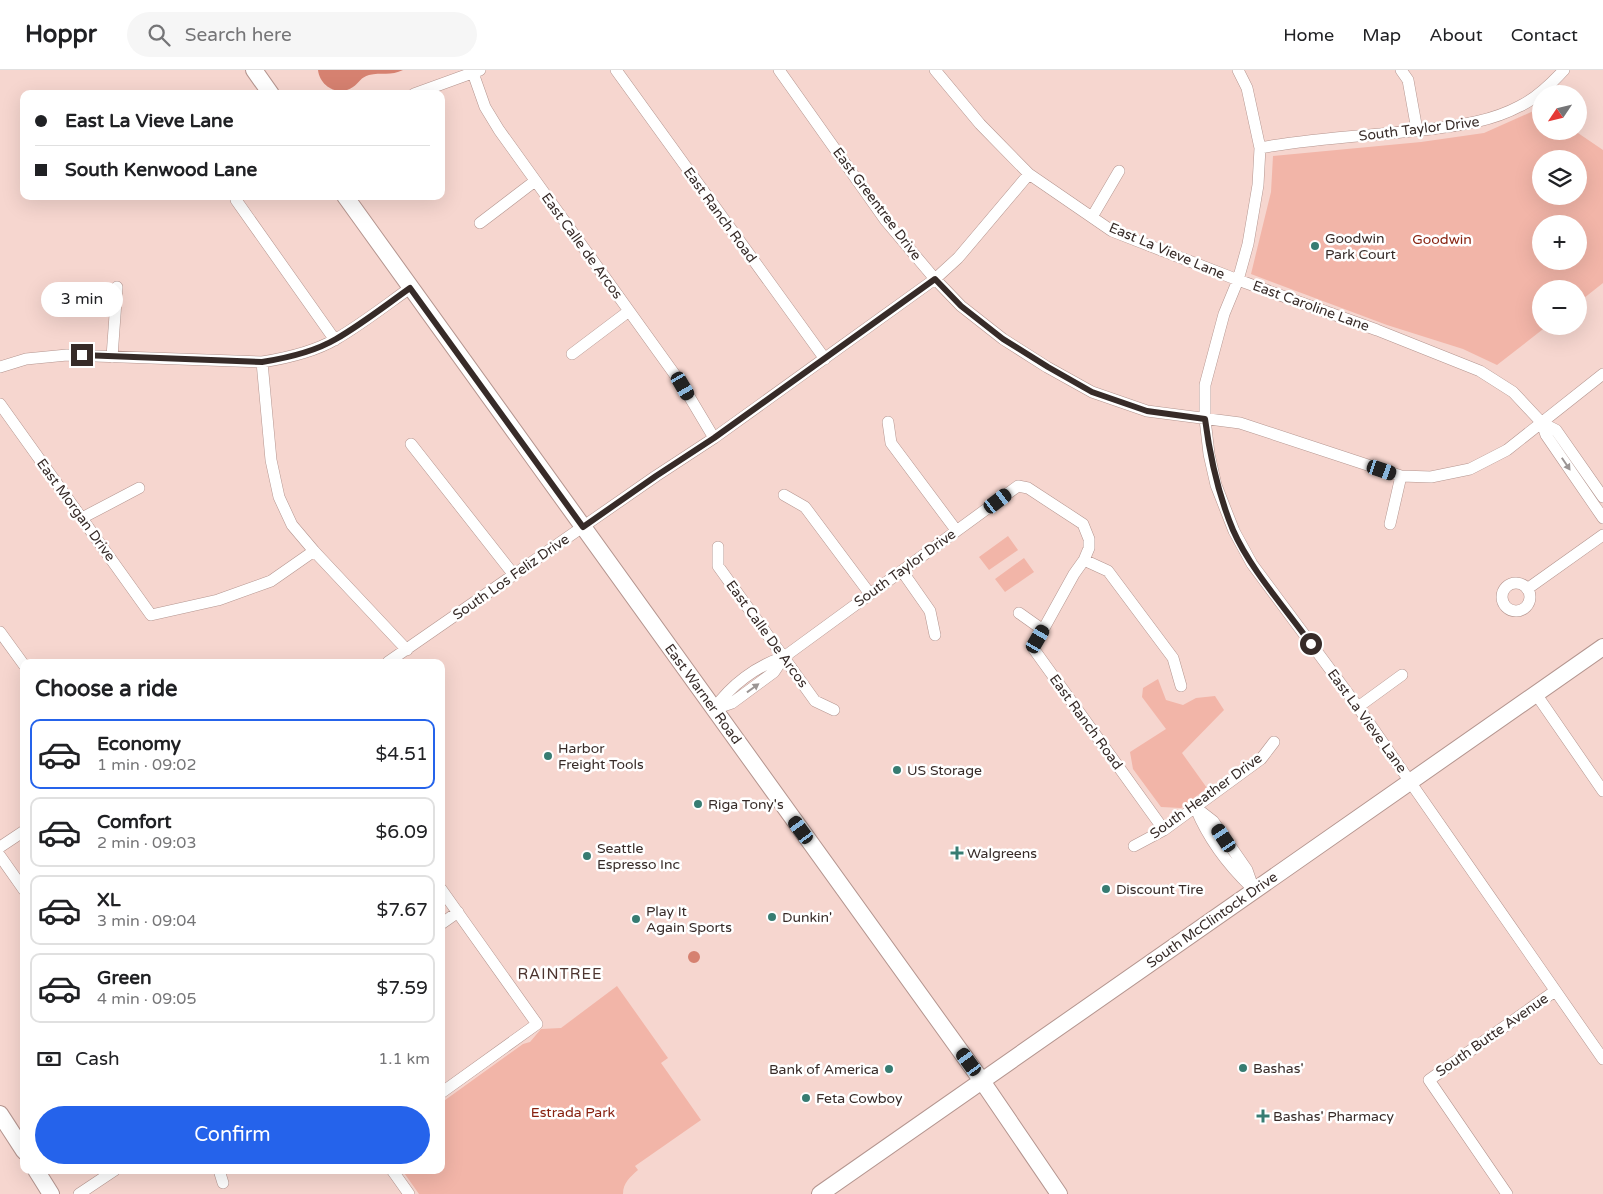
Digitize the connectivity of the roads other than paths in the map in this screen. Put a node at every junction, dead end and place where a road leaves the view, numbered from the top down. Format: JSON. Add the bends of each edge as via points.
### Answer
{"nodes":[{"id":1,"x":254,"y":70,"type":"edge"},
{"id":2,"x":616,"y":70,"type":"edge"},
{"id":3,"x":778,"y":70,"type":"edge"},
{"id":4,"x":935,"y":70,"type":"edge"},
{"id":5,"x":1238,"y":70,"type":"edge"},
{"id":6,"x":1401,"y":70,"type":"edge"},
{"id":7,"x":1564,"y":70,"type":"edge"},
{"id":8,"x":476,"y":72,"type":"edge"},
{"id":9,"x":268,"y":90,"type":"edge"},
{"id":10,"x":425,"y":90,"type":"edge"},
{"id":11,"x":1417,"y":130,"type":"junction"},
{"id":12,"x":1260,"y":148,"type":"junction"},
{"id":13,"x":1119,"y":171,"type":"dead end"},
{"id":14,"x":1029,"y":174,"type":"junction"},
{"id":15,"x":535,"y":181,"type":"junction"},
{"id":16,"x":236,"y":200,"type":"dead end"},
{"id":17,"x":348,"y":200,"type":"edge"},
{"id":18,"x":1092,"y":216,"type":"junction"},
{"id":19,"x":480,"y":223,"type":"dead end"},
{"id":20,"x":935,"y":279,"type":"junction"},
{"id":21,"x":1238,"y":280,"type":"junction"},
{"id":22,"x":117,"y":287,"type":"dead end"},
{"id":23,"x":410,"y":288,"type":"junction"},
{"id":24,"x":629,"y":311,"type":"junction"},
{"id":25,"x":336,"y":340,"type":"junction"},
{"id":26,"x":572,"y":354,"type":"dead end"},
{"id":27,"x":112,"y":357,"type":"junction"},
{"id":28,"x":824,"y":359,"type":"junction"},
{"id":29,"x":262,"y":362,"type":"junction"},
{"id":30,"x":0,"y":368,"type":"edge"},
{"id":31,"x":1603,"y":374,"type":"edge"},
{"id":32,"x":0,"y":404,"type":"edge"},
{"id":33,"x":1205,"y":419,"type":"junction"},
{"id":34,"x":888,"y":422,"type":"dead end"},
{"id":35,"x":1542,"y":422,"type":"junction"},
{"id":36,"x":714,"y":438,"type":"junction"},
{"id":37,"x":411,"y":444,"type":"dead end"},
{"id":38,"x":1401,"y":476,"type":"junction"},
{"id":39,"x":138,"y":488,"type":"dead end"},
{"id":40,"x":784,"y":495,"type":"dead end"},
{"id":41,"x":1603,"y":497,"type":"edge"},
{"id":42,"x":82,"y":518,"type":"junction"},
{"id":43,"x":1603,"y":518,"type":"edge"},
{"id":44,"x":1390,"y":524,"type":"dead end"},
{"id":45,"x":583,"y":527,"type":"junction"},
{"id":46,"x":956,"y":530,"type":"junction"},
{"id":47,"x":1603,"y":535,"type":"edge"},
{"id":48,"x":718,"y":547,"type":"dead end"},
{"id":49,"x":314,"y":551,"type":"junction"},
{"id":50,"x":1084,"y":560,"type":"junction"},
{"id":51,"x":902,"y":571,"type":"junction"},
{"id":52,"x":514,"y":575,"type":"junction"},
{"id":53,"x":1527,"y":589,"type":"dead end"},
{"id":54,"x":870,"y":594,"type":"junction"},
{"id":55,"x":1019,"y":613,"type":"dead end"},
{"id":56,"x":1043,"y":630,"type":"junction"},
{"id":57,"x":0,"y":632,"type":"edge"},
{"id":58,"x":935,"y":635,"type":"dead end"},
{"id":59,"x":1603,"y":647,"type":"edge"},
{"id":60,"x":407,"y":650,"type":"junction"},
{"id":61,"x":784,"y":657,"type":"junction"},
{"id":62,"x":393,"y":659,"type":"edge"},
{"id":63,"x":20,"y":660,"type":"edge"},
{"id":64,"x":1402,"y":675,"type":"dead end"},
{"id":65,"x":1181,"y":686,"type":"dead end"},
{"id":66,"x":1536,"y":694,"type":"junction"},
{"id":67,"x":1358,"y":707,"type":"junction"},
{"id":68,"x":714,"y":709,"type":"junction"},
{"id":69,"x":834,"y":710,"type":"dead end"},
{"id":70,"x":1274,"y":742,"type":"dead end"},
{"id":71,"x":1598,"y":773,"type":"edge"},
{"id":72,"x":1410,"y":782,"type":"junction"},
{"id":73,"x":1603,"y":791,"type":"edge"},
{"id":74,"x":1195,"y":807,"type":"junction"},
{"id":75,"x":1164,"y":830,"type":"junction"},
{"id":76,"x":20,"y":833,"type":"edge"},
{"id":77,"x":1134,"y":846,"type":"dead end"},
{"id":78,"x":0,"y":848,"type":"edge"},
{"id":79,"x":0,"y":856,"type":"edge"},
{"id":80,"x":20,"y":884,"type":"edge"},
{"id":81,"x":1254,"y":890,"type":"junction"},
{"id":82,"x":445,"y":894,"type":"edge"},
{"id":83,"x":458,"y":912,"type":"junction"},
{"id":84,"x":445,"y":921,"type":"edge"},
{"id":85,"x":1556,"y":991,"type":"junction"},
{"id":86,"x":1603,"y":1059,"type":"edge"},
{"id":87,"x":982,"y":1081,"type":"junction"},
{"id":88,"x":445,"y":1090,"type":"edge"},
{"id":89,"x":0,"y":1114,"type":"edge"},
{"id":90,"x":20,"y":1145,"type":"edge"},
{"id":91,"x":38,"y":1174,"type":"edge"},
{"id":92,"x":109,"y":1174,"type":"edge"},
{"id":93,"x":220,"y":1174,"type":"edge"},
{"id":94,"x":395,"y":1174,"type":"edge"},
{"id":95,"x":223,"y":1183,"type":"dead end"},
{"id":96,"x":51,"y":1194,"type":"edge"},
{"id":97,"x":79,"y":1194,"type":"edge"},
{"id":98,"x":409,"y":1194,"type":"edge"},
{"id":99,"x":820,"y":1194,"type":"edge"},
{"id":100,"x":1059,"y":1194,"type":"edge"},
{"id":101,"x":1507,"y":1194,"type":"edge"}],
"edges":[{"from":1,"to":9,"type":"main road"},
{"from":2,"to":28,"type":"street","name":"East Ranch Road"},
{"from":3,"to":20,"type":"street","name":"East Greentree Drive","via":[[886,221]]},
{"from":4,"to":14,"type":"street","name":"East La Vieve Lane","via":[[980,124]]},
{"from":5,"to":12,"type":"street","name":"East Caroline Lane","via":[[1247,88]]},
{"from":6,"to":11,"type":"street","via":[[1408,80]]},
{"from":7,"to":11,"type":"street","name":"South Taylor Drive","via":[[1548,86],[1512,110],[1485,120]]},
{"from":8,"to":10,"type":"street"},
{"from":8,"to":15,"type":"street","name":"East Calle de Arcos","via":[[485,107]]},
{"from":11,"to":12,"type":"street","name":"South Taylor Drive","via":[[1290,142]]},
{"from":12,"to":21,"type":"street","name":"East Caroline Lane","via":[[1258,185]]},
{"from":13,"to":18,"type":"street","name":"East La Vieve Lane"},
{"from":14,"to":18,"type":"street","name":"East La Vieve Lane"},
{"from":14,"to":20,"type":"street","name":"South Los Feliz Drive","via":[[958,258]]},
{"from":15,"to":19,"type":"street","name":"East Calle de Arcos"},
{"from":15,"to":24,"type":"street","name":"East Calle de Arcos"},
{"from":16,"to":25,"type":"street"},
{"from":17,"to":23,"type":"main road","name":"East Warner Road"},
{"from":18,"to":21,"type":"street","name":"East La Vieve Lane","via":[[1112,231]]},
{"from":20,"to":28,"type":"street","name":"South Los Feliz Drive"},
{"from":20,"to":33,"type":"street","name":"East Greentree Drive","via":[[961,306],[1003,339],[1092,392],[1147,411]]},
{"from":21,"to":33,"type":"street","name":"East La Vieve Lane","via":[[1224,314],[1205,385]]},
{"from":21,"to":35,"type":"street","name":"East Caroline Lane","via":[[1480,371],[1513,392]]},
{"from":22,"to":27,"type":"street"},
{"from":23,"to":25,"type":"street"},
{"from":23,"to":45,"type":"main road","name":"East Warner Road"},
{"from":24,"to":26,"type":"street","name":"East Calle de Arcos"},
{"from":24,"to":36,"type":"street","name":"East Calle de Arcos","via":[[683,386]]},
{"from":25,"to":29,"type":"street","via":[[286,358]]},
{"from":27,"to":29,"type":"street"},
{"from":27,"to":30,"type":"street","via":[[67,354],[26,359]]},
{"from":28,"to":36,"type":"street","name":"South Los Feliz Drive"},
{"from":29,"to":49,"type":"street","via":[[271,460],[280,496],[292,525]]},
{"from":31,"to":35,"type":"street","name":"East Greentree Drive"},
{"from":32,"to":42,"type":"street","name":"East Morgan Drive"},
{"from":33,"to":38,"type":"street","name":"East Greentree Drive","via":[[1240,423]]},
{"from":33,"to":67,"type":"street","name":"East La Vieve Lane","via":[[1216,485],[1234,531],[1252,564]]},
{"from":34,"to":46,"type":"street","via":[[891,443]]},
{"from":35,"to":38,"type":"street","name":"East Greentree Drive","via":[[1508,450],[1470,468],[1431,477]]},
{"from":35,"to":41,"type":"street","name":"East Caroline Lane","via":[[1556,430]]},
{"from":35,"to":43,"type":"street","name":"East Caroline Lane","one_way":true,"via":[[1546,435]]},
{"from":36,"to":45,"type":"street","name":"South Los Feliz Drive"},
{"from":37,"to":52,"type":"street"},
{"from":38,"to":44,"type":"street"},
{"from":39,"to":42,"type":"street"},
{"from":40,"to":54,"type":"street","via":[[805,506]]},
{"from":42,"to":49,"type":"street","name":"East Morgan Drive","via":[[151,615],[218,600],[271,581]]},
{"from":45,"to":52,"type":"street","name":"South Los Feliz Drive"},
{"from":45,"to":68,"type":"main road","name":"East Warner Road"},
{"from":46,"to":50,"type":"street","name":"South Taylor Drive","via":[[1018,486],[1028,488],[1083,524],[1089,539]]},
{"from":46,"to":51,"type":"street","name":"South Taylor Drive"},
{"from":47,"to":53,"type":"street"},
{"from":48,"to":61,"type":"street","name":"East Calle De Arcos","via":[[718,566]]},
{"from":49,"to":60,"type":"street"},
{"from":50,"to":56,"type":"street","name":"East Ranch Road"},
{"from":50,"to":65,"type":"street","via":[[1108,571],[1173,658]]},
{"from":51,"to":54,"type":"street","name":"South Taylor Drive"},
{"from":51,"to":58,"type":"street","via":[[930,611]]},
{"from":52,"to":60,"type":"street","name":"South Los Feliz Drive"},
{"from":54,"to":61,"type":"street","name":"South Taylor Drive"},
{"from":55,"to":56,"type":"street"},
{"from":56,"to":75,"type":"street","name":"East Ranch Road","via":[[1033,648]]},
{"from":57,"to":63,"type":"street"},
{"from":59,"to":66,"type":"main road","name":"South McClintock Drive"},
{"from":60,"to":62,"type":"street","name":"South Los Feliz Drive"},
{"from":61,"to":68,"type":"street","name":"South Taylor Drive","via":[[766,663],[727,692]]},
{"from":61,"to":69,"type":"street","name":"East Calle De Arcos","via":[[815,701]]},
{"from":64,"to":67,"type":"street"},
{"from":66,"to":71,"type":"street"},
{"from":66,"to":72,"type":"main road","name":"South McClintock Drive"},
{"from":67,"to":72,"type":"street","name":"East La Vieve Lane"},
{"from":68,"to":87,"type":"main road","name":"East Warner Road"},
{"from":70,"to":74,"type":"street","name":"South Heather Drive","via":[[1261,759]]},
{"from":71,"to":73,"type":"street"},
{"from":72,"to":81,"type":"main road","name":"South McClintock Drive"},
{"from":72,"to":85,"type":"street","name":"East La Vieve Lane"},
{"from":74,"to":75,"type":"street","name":"South Heather Drive"},
{"from":74,"to":81,"type":"street","via":[[1204,828],[1237,875]]},
{"from":75,"to":77,"type":"street","name":"South Heather Drive"},
{"from":76,"to":78,"type":"street"},
{"from":79,"to":80,"type":"street"},
{"from":81,"to":87,"type":"main road","name":"South McClintock Drive"},
{"from":82,"to":83,"type":"street"},
{"from":83,"to":84,"type":"street"},
{"from":83,"to":88,"type":"street","via":[[537,1024]]},
{"from":85,"to":86,"type":"street","name":"East La Vieve Lane"},
{"from":85,"to":101,"type":"street","name":"South Butte Avenue","via":[[1429,1080]]},
{"from":87,"to":99,"type":"main road","name":"South McClintock Drive"},
{"from":87,"to":100,"type":"main road","name":"East Warner Road"},
{"from":89,"to":90,"type":"main road"},
{"from":91,"to":96,"type":"main road"},
{"from":92,"to":97,"type":"street"},
{"from":93,"to":95,"type":"street"},
{"from":94,"to":98,"type":"street"}]}
